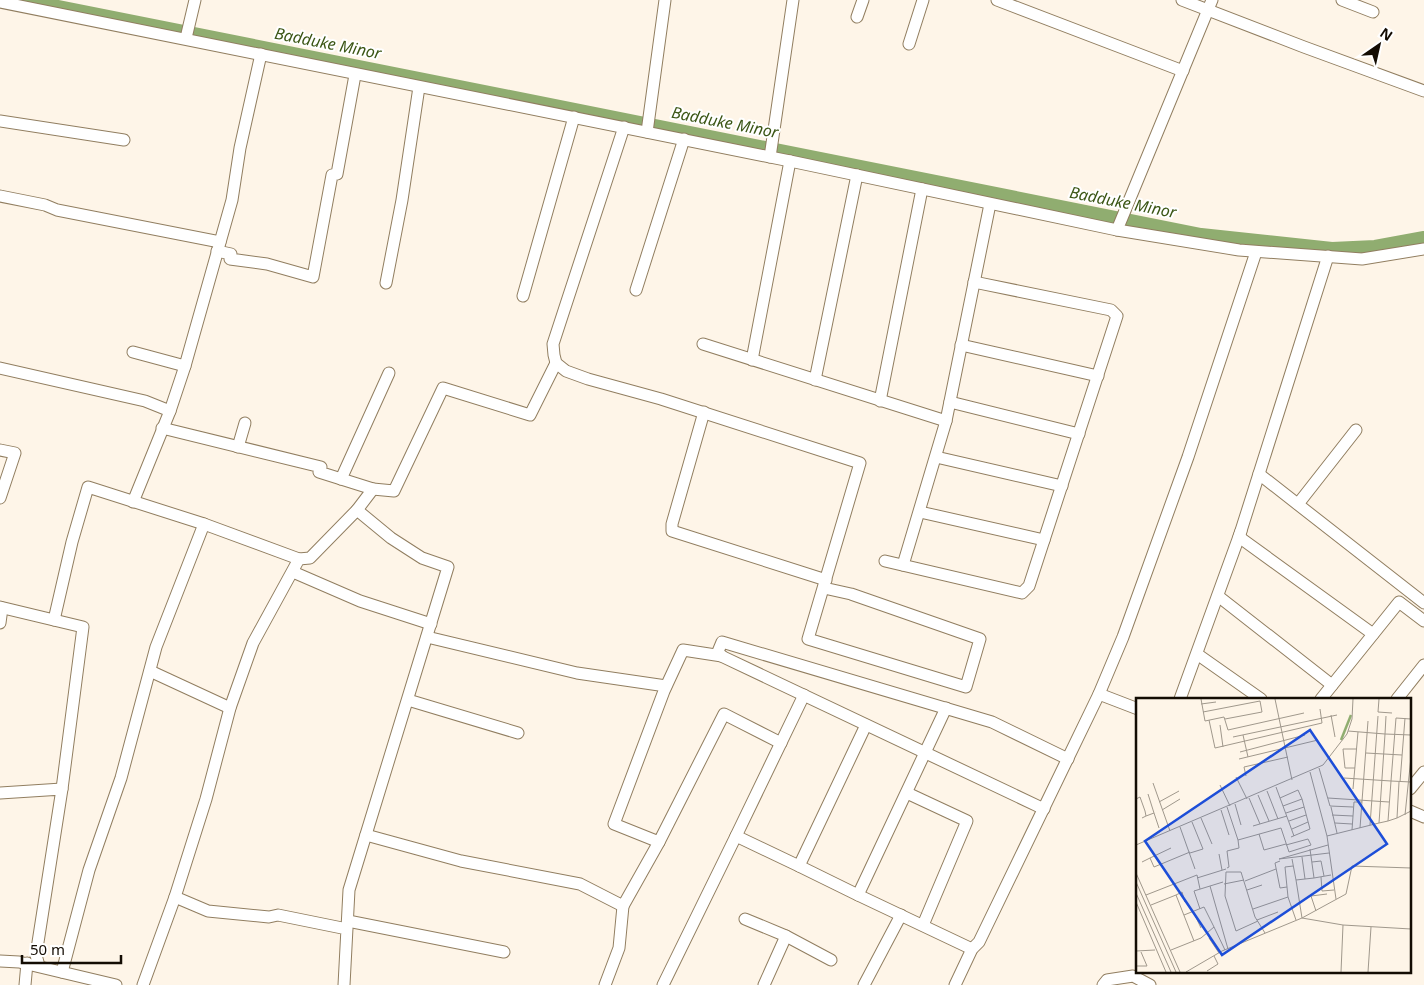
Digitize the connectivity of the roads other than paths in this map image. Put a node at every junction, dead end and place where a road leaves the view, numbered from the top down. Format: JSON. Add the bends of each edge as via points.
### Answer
{"nodes":[{"id":1,"x":195,"y":0,"type":"edge"},
{"id":2,"x":664,"y":0,"type":"edge"},
{"id":3,"x":793,"y":0,"type":"edge"},
{"id":4,"x":863,"y":0,"type":"edge"},
{"id":5,"x":923,"y":0,"type":"edge"},
{"id":6,"x":997,"y":0,"type":"edge"},
{"id":7,"x":1182,"y":0,"type":"edge"},
{"id":8,"x":1342,"y":0,"type":"edge"},
{"id":9,"x":0,"y":2,"type":"edge"},
{"id":10,"x":1210,"y":5,"type":"edge"},
{"id":11,"x":1373,"y":12,"type":"dead end"},
{"id":12,"x":857,"y":17,"type":"dead end"},
{"id":13,"x":186,"y":38,"type":"junction"},
{"id":14,"x":909,"y":44,"type":"dead end"},
{"id":15,"x":261,"y":54,"type":"junction"},
{"id":16,"x":1183,"y":70,"type":"junction"},
{"id":17,"x":355,"y":74,"type":"junction"},
{"id":18,"x":419,"y":87,"type":"junction"},
{"id":19,"x":1424,"y":91,"type":"edge"},
{"id":20,"x":574,"y":117,"type":"junction"},
{"id":21,"x":0,"y":120,"type":"edge"},
{"id":22,"x":624,"y":127,"type":"junction"},
{"id":23,"x":647,"y":132,"type":"junction"},
{"id":24,"x":684,"y":139,"type":"junction"},
{"id":25,"x":124,"y":140,"type":"dead end"},
{"id":26,"x":770,"y":157,"type":"junction"},
{"id":27,"x":790,"y":161,"type":"junction"},
{"id":28,"x":857,"y":175,"type":"junction"},
{"id":29,"x":922,"y":189,"type":"junction"},
{"id":30,"x":0,"y":196,"type":"edge"},
{"id":31,"x":990,"y":204,"type":"junction"},
{"id":32,"x":1117,"y":230,"type":"junction"},
{"id":33,"x":219,"y":247,"type":"junction"},
{"id":34,"x":1424,"y":249,"type":"edge"},
{"id":35,"x":1256,"y":252,"type":"junction"},
{"id":36,"x":1328,"y":256,"type":"junction"},
{"id":37,"x":974,"y":282,"type":"junction"},
{"id":38,"x":386,"y":283,"type":"dead end"},
{"id":39,"x":636,"y":290,"type":"dead end"},
{"id":40,"x":523,"y":296,"type":"dead end"},
{"id":41,"x":703,"y":344,"type":"dead end"},
{"id":42,"x":962,"y":345,"type":"junction"},
{"id":43,"x":133,"y":352,"type":"dead end"},
{"id":44,"x":752,"y":360,"type":"junction"},
{"id":45,"x":556,"y":364,"type":"junction"},
{"id":46,"x":185,"y":366,"type":"junction"},
{"id":47,"x":0,"y":368,"type":"edge"},
{"id":48,"x":389,"y":372,"type":"dead end"},
{"id":49,"x":1098,"y":376,"type":"junction"},
{"id":50,"x":815,"y":380,"type":"junction"},
{"id":51,"x":880,"y":401,"type":"junction"},
{"id":52,"x":950,"y":402,"type":"junction"},
{"id":53,"x":170,"y":411,"type":"junction"},
{"id":54,"x":704,"y":412,"type":"junction"},
{"id":55,"x":946,"y":421,"type":"junction"},
{"id":56,"x":245,"y":422,"type":"dead end"},
{"id":57,"x":162,"y":428,"type":"junction"},
{"id":58,"x":1356,"y":430,"type":"dead end"},
{"id":59,"x":1079,"y":434,"type":"junction"},
{"id":60,"x":238,"y":447,"type":"junction"},
{"id":61,"x":0,"y":450,"type":"edge"},
{"id":62,"x":936,"y":457,"type":"junction"},
{"id":63,"x":1259,"y":474,"type":"junction"},
{"id":64,"x":341,"y":479,"type":"junction"},
{"id":65,"x":1062,"y":486,"type":"junction"},
{"id":66,"x":373,"y":488,"type":"junction"},
{"id":67,"x":0,"y":498,"type":"edge"},
{"id":68,"x":133,"y":502,"type":"junction"},
{"id":69,"x":1298,"y":504,"type":"junction"},
{"id":70,"x":357,"y":510,"type":"junction"},
{"id":71,"x":920,"y":512,"type":"junction"},
{"id":72,"x":204,"y":524,"type":"junction"},
{"id":73,"x":1241,"y":531,"type":"junction"},
{"id":74,"x":1044,"y":540,"type":"junction"},
{"id":75,"x":299,"y":559,"type":"junction"},
{"id":76,"x":885,"y":561,"type":"dead end"},
{"id":77,"x":903,"y":565,"type":"junction"},
{"id":78,"x":293,"y":572,"type":"junction"},
{"id":79,"x":825,"y":584,"type":"junction"},
{"id":80,"x":1218,"y":596,"type":"junction"},
{"id":81,"x":1424,"y":603,"type":"edge"},
{"id":82,"x":1,"y":608,"type":"edge"},
{"id":83,"x":54,"y":620,"type":"junction"},
{"id":84,"x":1424,"y":621,"type":"edge"},
{"id":85,"x":0,"y":623,"type":"edge"},
{"id":86,"x":431,"y":624,"type":"junction"},
{"id":87,"x":1373,"y":634,"type":"junction"},
{"id":88,"x":427,"y":637,"type":"junction"},
{"id":89,"x":1197,"y":654,"type":"junction"},
{"id":90,"x":722,"y":656,"type":"junction"},
{"id":91,"x":1424,"y":665,"type":"edge"},
{"id":92,"x":150,"y":671,"type":"junction"},
{"id":93,"x":1332,"y":685,"type":"junction"},
{"id":94,"x":666,"y":686,"type":"junction"},
{"id":95,"x":1099,"y":694,"type":"junction"},
{"id":96,"x":804,"y":695,"type":"junction"},
{"id":97,"x":1180,"y":698,"type":"edge"},
{"id":98,"x":1260,"y":698,"type":"edge"},
{"id":99,"x":1322,"y":698,"type":"edge"},
{"id":100,"x":1398,"y":698,"type":"edge"},
{"id":101,"x":408,"y":700,"type":"junction"},
{"id":102,"x":230,"y":708,"type":"junction"},
{"id":103,"x":946,"y":708,"type":"junction"},
{"id":104,"x":1136,"y":708,"type":"edge"},
{"id":105,"x":866,"y":725,"type":"junction"},
{"id":106,"x":518,"y":733,"type":"dead end"},
{"id":107,"x":781,"y":743,"type":"junction"},
{"id":108,"x":925,"y":752,"type":"junction"},
{"id":109,"x":1068,"y":758,"type":"junction"},
{"id":110,"x":1424,"y":772,"type":"edge"},
{"id":111,"x":1412,"y":787,"type":"edge"},
{"id":112,"x":62,"y":789,"type":"junction"},
{"id":113,"x":907,"y":793,"type":"junction"},
{"id":114,"x":0,"y":794,"type":"edge"},
{"id":115,"x":1044,"y":809,"type":"junction"},
{"id":116,"x":1412,"y":812,"type":"edge"},
{"id":117,"x":1424,"y":816,"type":"edge"},
{"id":118,"x":366,"y":835,"type":"junction"},
{"id":119,"x":736,"y":836,"type":"junction"},
{"id":120,"x":659,"y":842,"type":"junction"},
{"id":121,"x":799,"y":866,"type":"junction"},
{"id":122,"x":858,"y":895,"type":"junction"},
{"id":123,"x":175,"y":897,"type":"junction"},
{"id":124,"x":623,"y":906,"type":"junction"},
{"id":125,"x":901,"y":915,"type":"junction"},
{"id":126,"x":745,"y":919,"type":"dead end"},
{"id":127,"x":348,"y":925,"type":"junction"},
{"id":128,"x":923,"y":925,"type":"junction"},
{"id":129,"x":786,"y":936,"type":"junction"},
{"id":130,"x":972,"y":949,"type":"junction"},
{"id":131,"x":504,"y":952,"type":"dead end"},
{"id":132,"x":831,"y":960,"type":"dead end"},
{"id":133,"x":0,"y":961,"type":"edge"},
{"id":134,"x":33,"y":965,"type":"junction"},
{"id":135,"x":62,"y":972,"type":"junction"},
{"id":136,"x":25,"y":985,"type":"edge"},
{"id":137,"x":116,"y":985,"type":"edge"},
{"id":138,"x":143,"y":985,"type":"edge"},
{"id":139,"x":344,"y":985,"type":"edge"},
{"id":140,"x":605,"y":985,"type":"edge"},
{"id":141,"x":663,"y":985,"type":"edge"},
{"id":142,"x":764,"y":985,"type":"edge"},
{"id":143,"x":864,"y":985,"type":"edge"},
{"id":144,"x":955,"y":985,"type":"edge"},
{"id":145,"x":1103,"y":985,"type":"edge"},
{"id":146,"x":1150,"y":985,"type":"edge"}],
"edges":[{"from":1,"to":13,"type":"street"},
{"from":2,"to":23,"type":"street"},
{"from":3,"to":26,"type":"street"},
{"from":4,"to":12,"type":"street"},
{"from":5,"to":14,"type":"street"},
{"from":6,"to":16,"type":"street"},
{"from":7,"to":10,"type":"street"},
{"from":8,"to":11,"type":"street"},
{"from":9,"to":13,"type":"street"},
{"from":10,"to":16,"type":"street"},
{"from":10,"to":19,"type":"street"},
{"from":13,"to":15,"type":"street"},
{"from":15,"to":17,"type":"street"},
{"from":15,"to":33,"type":"street","via":[[232,200]]},
{"from":16,"to":32,"type":"street"},
{"from":17,"to":18,"type":"street"},
{"from":17,"to":33,"type":"street","via":[[313,277],[266,264],[230,259],[231,254]]},
{"from":18,"to":20,"type":"street"},
{"from":18,"to":38,"type":"street"},
{"from":20,"to":22,"type":"street"},
{"from":20,"to":40,"type":"street"},
{"from":21,"to":25,"type":"street"},
{"from":22,"to":23,"type":"street"},
{"from":22,"to":45,"type":"street","via":[[553,344]]},
{"from":23,"to":24,"type":"street"},
{"from":24,"to":26,"type":"street"},
{"from":24,"to":39,"type":"street"},
{"from":26,"to":27,"type":"street"},
{"from":27,"to":28,"type":"street"},
{"from":27,"to":44,"type":"street"},
{"from":28,"to":29,"type":"street"},
{"from":28,"to":50,"type":"street"},
{"from":29,"to":31,"type":"street"},
{"from":29,"to":51,"type":"street"},
{"from":30,"to":33,"type":"street"},
{"from":31,"to":32,"type":"street"},
{"from":31,"to":37,"type":"street"},
{"from":32,"to":35,"type":"street"},
{"from":33,"to":46,"type":"street"},
{"from":34,"to":36,"type":"street","via":[[1362,259]]},
{"from":35,"to":36,"type":"street"},
{"from":35,"to":95,"type":"street","via":[[1188,457]]},
{"from":36,"to":63,"type":"street"},
{"from":37,"to":42,"type":"street"},
{"from":37,"to":49,"type":"street","via":[[1112,310],[1117,316]]},
{"from":41,"to":44,"type":"street"},
{"from":42,"to":49,"type":"street"},
{"from":42,"to":52,"type":"street"},
{"from":43,"to":46,"type":"street"},
{"from":44,"to":50,"type":"street"},
{"from":45,"to":54,"type":"street","via":[[588,380]]},
{"from":45,"to":66,"type":"street","via":[[530,416],[443,388],[394,491]]},
{"from":46,"to":53,"type":"street"},
{"from":47,"to":53,"type":"street","via":[[145,401]]},
{"from":48,"to":64,"type":"street"},
{"from":49,"to":59,"type":"street"},
{"from":50,"to":51,"type":"street"},
{"from":51,"to":55,"type":"street"},
{"from":52,"to":55,"type":"street"},
{"from":52,"to":59,"type":"street"},
{"from":53,"to":57,"type":"street"},
{"from":54,"to":79,"type":"street","via":[[672,531]]},
{"from":54,"to":79,"type":"street","via":[[860,463]]},
{"from":55,"to":62,"type":"street"},
{"from":56,"to":60,"type":"street"},
{"from":57,"to":60,"type":"street"},
{"from":57,"to":68,"type":"street"},
{"from":58,"to":69,"type":"street"},
{"from":59,"to":65,"type":"street"},
{"from":60,"to":64,"type":"street","via":[[320,467],[319,472]]},
{"from":61,"to":67,"type":"street","via":[[15,453]]},
{"from":62,"to":65,"type":"street"},
{"from":62,"to":71,"type":"street"},
{"from":63,"to":69,"type":"street"},
{"from":63,"to":73,"type":"street"},
{"from":64,"to":66,"type":"street"},
{"from":65,"to":74,"type":"street"},
{"from":66,"to":70,"type":"street"},
{"from":68,"to":72,"type":"street"},
{"from":68,"to":83,"type":"street","via":[[88,488]]},
{"from":69,"to":81,"type":"street"},
{"from":70,"to":75,"type":"street","via":[[310,558]]},
{"from":70,"to":86,"type":"street","via":[[422,558],[448,567]]},
{"from":71,"to":74,"type":"street"},
{"from":71,"to":77,"type":"street"},
{"from":72,"to":75,"type":"street"},
{"from":72,"to":92,"type":"street","via":[[156,647]]},
{"from":73,"to":80,"type":"street"},
{"from":73,"to":87,"type":"street","via":[[1239,537]]},
{"from":74,"to":77,"type":"street","via":[[1029,586],[1022,592]]},
{"from":75,"to":78,"type":"street"},
{"from":76,"to":77,"type":"street"},
{"from":78,"to":86,"type":"street","via":[[360,601]]},
{"from":78,"to":102,"type":"street","via":[[253,643]]},
{"from":79,"to":79,"type":"street","via":[[808,639],[966,687],[980,638]]},
{"from":80,"to":89,"type":"street"},
{"from":80,"to":93,"type":"street"},
{"from":82,"to":83,"type":"street"},
{"from":82,"to":85,"type":"street"},
{"from":83,"to":112,"type":"street","via":[[83,627]]},
{"from":84,"to":87,"type":"street","via":[[1399,602]]},
{"from":86,"to":88,"type":"street"},
{"from":87,"to":93,"type":"street"},
{"from":88,"to":94,"type":"street","via":[[577,673]]},
{"from":88,"to":101,"type":"street"},
{"from":89,"to":97,"type":"street"},
{"from":89,"to":98,"type":"street"},
{"from":90,"to":94,"type":"street","via":[[683,650]]},
{"from":90,"to":96,"type":"street"},
{"from":90,"to":103,"type":"street","via":[[717,654],[722,642]]},
{"from":91,"to":100,"type":"street"},
{"from":92,"to":102,"type":"street"},
{"from":92,"to":135,"type":"street","via":[[121,778],[88,870]]},
{"from":93,"to":99,"type":"street"},
{"from":94,"to":120,"type":"street","via":[[614,824]]},
{"from":95,"to":104,"type":"street"},
{"from":95,"to":109,"type":"street"},
{"from":96,"to":105,"type":"street"},
{"from":96,"to":107,"type":"street"},
{"from":101,"to":106,"type":"street"},
{"from":101,"to":118,"type":"street"},
{"from":102,"to":123,"type":"street"},
{"from":103,"to":108,"type":"street"},
{"from":103,"to":109,"type":"street","via":[[992,722]]},
{"from":105,"to":108,"type":"street"},
{"from":105,"to":121,"type":"street"},
{"from":107,"to":119,"type":"street"},
{"from":107,"to":120,"type":"street","via":[[724,714]]},
{"from":108,"to":113,"type":"street"},
{"from":108,"to":115,"type":"street"},
{"from":109,"to":115,"type":"street"},
{"from":110,"to":111,"type":"street"},
{"from":112,"to":114,"type":"street"},
{"from":112,"to":134,"type":"street"},
{"from":113,"to":122,"type":"street"},
{"from":113,"to":128,"type":"street","via":[[967,821]]},
{"from":115,"to":130,"type":"street","via":[[979,942]]},
{"from":116,"to":117,"type":"street"},
{"from":118,"to":124,"type":"street","via":[[461,861],[580,884]]},
{"from":118,"to":127,"type":"street","via":[[349,890]]},
{"from":119,"to":121,"type":"street"},
{"from":119,"to":141,"type":"street"},
{"from":120,"to":124,"type":"street"},
{"from":121,"to":122,"type":"street"},
{"from":122,"to":125,"type":"street"},
{"from":123,"to":127,"type":"street","via":[[208,911],[269,917],[278,915]]},
{"from":123,"to":138,"type":"street"},
{"from":124,"to":140,"type":"street","via":[[619,948]]},
{"from":125,"to":128,"type":"street"},
{"from":125,"to":143,"type":"street"},
{"from":126,"to":129,"type":"street"},
{"from":127,"to":131,"type":"street"},
{"from":127,"to":139,"type":"street"},
{"from":128,"to":130,"type":"street"},
{"from":129,"to":132,"type":"street"},
{"from":129,"to":142,"type":"street"},
{"from":130,"to":144,"type":"street"},
{"from":133,"to":134,"type":"street"},
{"from":134,"to":135,"type":"street"},
{"from":134,"to":136,"type":"street"},
{"from":135,"to":137,"type":"street"},
{"from":145,"to":146,"type":"street","via":[[1106,980],[1133,976]]}]}
